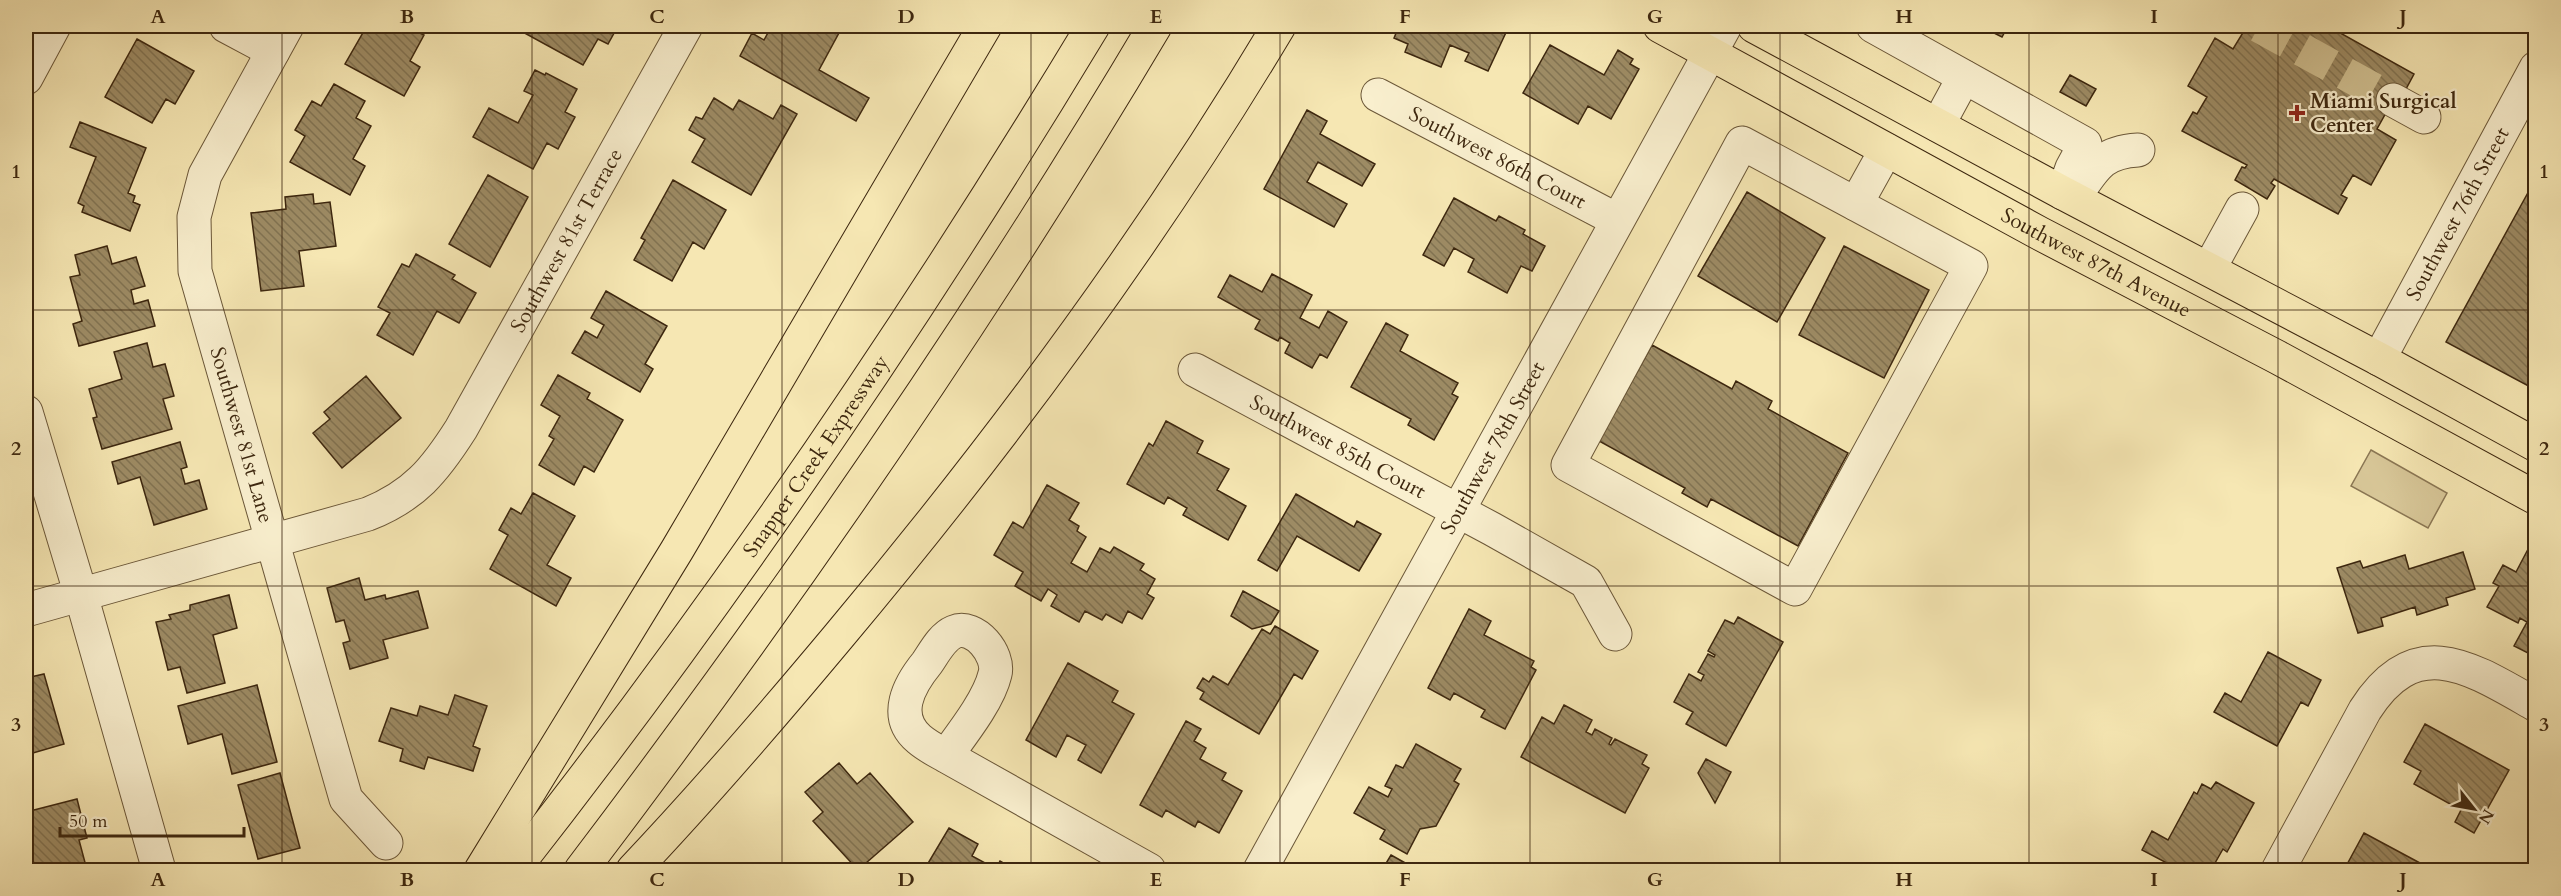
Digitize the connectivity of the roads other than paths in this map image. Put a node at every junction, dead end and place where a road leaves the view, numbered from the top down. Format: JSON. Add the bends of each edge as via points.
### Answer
{"nodes":[{"id":1,"x":54,"y":26,"type":"edge"},
{"id":2,"x":226,"y":26,"type":"edge"},
{"id":3,"x":686,"y":26,"type":"edge"},
{"id":4,"x":985,"y":26,"type":"edge"},
{"id":5,"x":1094,"y":26,"type":"edge"},
{"id":6,"x":1155,"y":26,"type":"edge"},
{"id":7,"x":1279,"y":26,"type":"edge"},
{"id":8,"x":1660,"y":26,"type":"edge"},
{"id":9,"x":1754,"y":26,"type":"edge"},
{"id":10,"x":1873,"y":26,"type":"edge"},
{"id":11,"x":280,"y":38,"type":"edge"},
{"id":12,"x":1718,"y":39,"type":"edge"},
{"id":13,"x":2535,"y":68,"type":"edge"},
{"id":14,"x":1964,"y":77,"type":"junction"},
{"id":15,"x":26,"y":78,"type":"edge"},
{"id":16,"x":1378,"y":95,"type":"dead end"},
{"id":17,"x":2393,"y":100,"type":"tunnel mouth"},
{"id":18,"x":2424,"y":117,"type":"dead end"},
{"id":19,"x":1938,"y":125,"type":"junction"},
{"id":20,"x":1886,"y":150,"type":"junction"},
{"id":21,"x":2138,"y":150,"type":"dead end"},
{"id":22,"x":2068,"y":196,"type":"junction"},
{"id":23,"x":1856,"y":204,"type":"junction"},
{"id":24,"x":2242,"y":208,"type":"dead end"},
{"id":25,"x":1617,"y":220,"type":"junction"},
{"id":26,"x":2039,"y":233,"type":"junction"},
{"id":27,"x":2209,"y":269,"type":"junction"},
{"id":28,"x":2379,"y":358,"type":"junction"},
{"id":29,"x":1195,"y":370,"type":"dead end"},
{"id":30,"x":2356,"y":400,"type":"junction"},
{"id":31,"x":26,"y":412,"type":"edge"},
{"id":32,"x":2535,"y":445,"type":"edge"},
{"id":33,"x":2535,"y":498,"type":"edge"},
{"id":34,"x":1458,"y":510,"type":"junction"},
{"id":35,"x":272,"y":540,"type":"junction"},
{"id":36,"x":81,"y":595,"type":"junction"},
{"id":37,"x":26,"y":610,"type":"edge"},
{"id":38,"x":1615,"y":634,"type":"dead end"},
{"id":39,"x":2535,"y":705,"type":"edge"},
{"id":40,"x":946,"y":756,"type":"dead end"},
{"id":41,"x":386,"y":843,"type":"dead end"},
{"id":42,"x":159,"y":870,"type":"edge"},
{"id":43,"x":481,"y":870,"type":"edge"},
{"id":44,"x":513,"y":870,"type":"edge"},
{"id":45,"x":581,"y":870,"type":"edge"},
{"id":46,"x":633,"y":870,"type":"edge"},
{"id":47,"x":1149,"y":870,"type":"edge"},
{"id":48,"x":1260,"y":870,"type":"edge"},
{"id":49,"x":2278,"y":870,"type":"edge"}],
"edges":[{"from":1,"to":15,"type":"street"},
{"from":2,"to":11,"type":"street"},
{"from":3,"to":35,"type":"street","name":"Southwest 81st Terrace","via":[[446,453],[422,481],[394,502],[368,514]]},
{"from":4,"to":43,"type":"main road","via":[[677,550]]},
{"from":5,"to":44,"type":"main road","name":"Snapper Creek Expressway","via":[[992,191],[843,418],[688,638]]},
{"from":6,"to":45,"type":"main road","via":[[934,379],[766,621]]},
{"from":7,"to":46,"type":"main road","via":[[1192,165],[1010,422],[822,656]]},
{"from":8,"to":12,"type":"main road","name":"Southwest 87th Avenue"},
{"from":9,"to":19,"type":"main road"},
{"from":10,"to":14,"type":"street"},
{"from":11,"to":35,"type":"street","name":"Southwest 81st Lane","via":[[205,176],[194,217],[195,271]]},
{"from":12,"to":20,"type":"main road","name":"Southwest 87th Avenue"},
{"from":12,"to":25,"type":"street","name":"Southwest 78th Street"},
{"from":13,"to":28,"type":"street","name":"Southwest 76th Street"},
{"from":14,"to":19,"type":"street"},
{"from":14,"to":22,"type":"street","via":[[2085,144],[2072,168]]},
{"from":16,"to":25,"type":"street","name":"Southwest 86th Court"},
{"from":17,"to":18,"type":"street"},
{"from":19,"to":22,"type":"main road"},
{"from":20,"to":23,"type":"street"},
{"from":20,"to":26,"type":"main road","name":"Southwest 87th Avenue"},
{"from":21,"to":22,"type":"street","via":[[2122,151],[2102,160]]},
{"from":22,"to":26,"type":"main road"},
{"from":22,"to":27,"type":"main road"},
{"from":23,"to":23,"type":"street","via":[[1742,143],[1568,465],[1795,589],[1971,266]]},
{"from":24,"to":27,"type":"street"},
{"from":25,"to":34,"type":"street","name":"Southwest 78th Street"},
{"from":26,"to":30,"type":"main road","name":"Southwest 87th Avenue"},
{"from":27,"to":28,"type":"main road"},
{"from":28,"to":30,"type":"main road"},
{"from":28,"to":32,"type":"main road"},
{"from":29,"to":34,"type":"street","name":"Southwest 85th Court"},
{"from":30,"to":33,"type":"main road","name":"Southwest 87th Avenue"},
{"from":31,"to":36,"type":"street"},
{"from":34,"to":38,"type":"street","name":"Southwest 85th Court","via":[[1586,582]]},
{"from":34,"to":48,"type":"street","name":"Southwest 78th Street"},
{"from":35,"to":36,"type":"street","name":"Southwest 81st Terrace"},
{"from":35,"to":41,"type":"street","name":"Southwest 81st Lane","via":[[346,799]]},
{"from":36,"to":37,"type":"street","name":"Southwest 81st Terrace"},
{"from":36,"to":42,"type":"street"},
{"from":39,"to":49,"type":"street","via":[[2451,663],[2418,665],[2395,674],[2365,710]]},
{"from":40,"to":47,"type":"street"}]}
